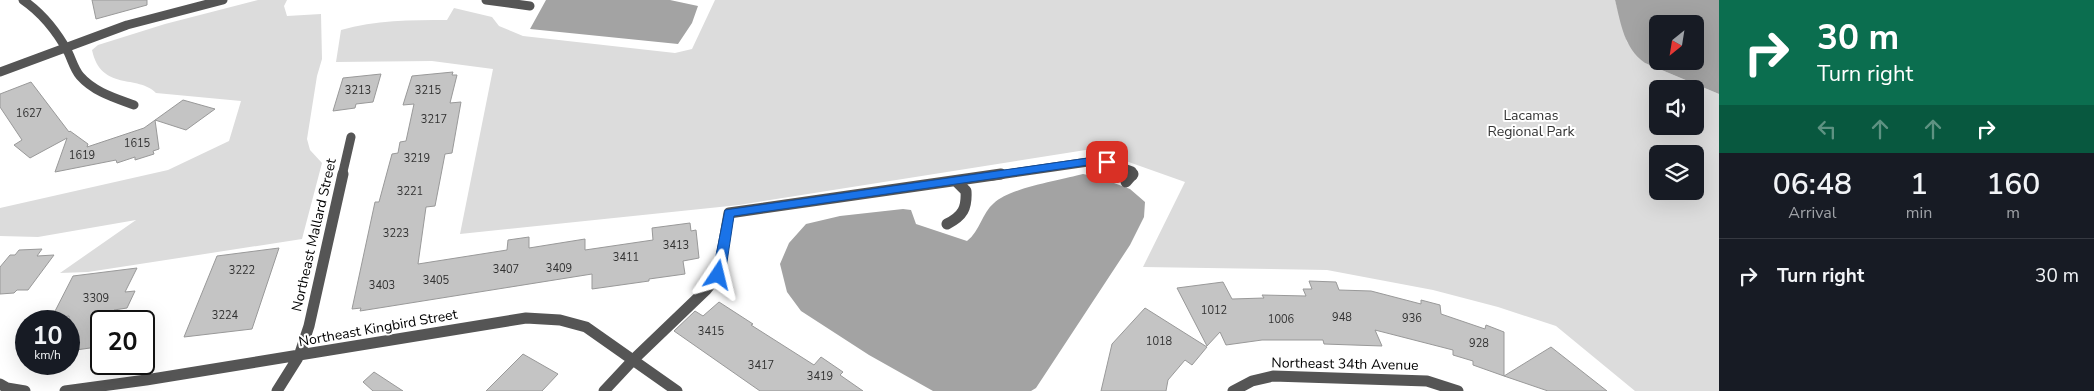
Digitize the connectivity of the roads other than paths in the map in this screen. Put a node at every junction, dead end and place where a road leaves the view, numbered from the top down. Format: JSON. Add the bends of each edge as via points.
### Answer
{"nodes":[{"id":1,"x":23,"y":0,"type":"edge"},
{"id":2,"x":223,"y":0,"type":"edge"},
{"id":3,"x":486,"y":0,"type":"edge"},
{"id":4,"x":530,"y":6,"type":"dead end"},
{"id":5,"x":65,"y":48,"type":"junction"},
{"id":6,"x":0,"y":72,"type":"edge"},
{"id":7,"x":134,"y":105,"type":"dead end"},
{"id":8,"x":351,"y":137,"type":"dead end"},
{"id":9,"x":956,"y":181,"type":"junction"},
{"id":10,"x":1126,"y":182,"type":"dead end"},
{"id":11,"x":947,"y":224,"type":"dead end"},
{"id":12,"x":300,"y":356,"type":"junction"},
{"id":13,"x":633,"y":360,"type":"junction"},
{"id":14,"x":0,"y":384,"type":"edge"},
{"id":15,"x":24,"y":391,"type":"edge"},
{"id":16,"x":65,"y":391,"type":"edge"},
{"id":17,"x":276,"y":391,"type":"edge"},
{"id":18,"x":604,"y":391,"type":"edge"},
{"id":19,"x":676,"y":391,"type":"edge"},
{"id":20,"x":1233,"y":391,"type":"edge"},
{"id":21,"x":1458,"y":391,"type":"edge"}],
"edges":[{"from":1,"to":5,"type":"street","via":[[50,24]]},
{"from":2,"to":5,"type":"street","via":[[127,25]]},
{"from":3,"to":4,"type":"street"},
{"from":5,"to":6,"type":"street"},
{"from":5,"to":7,"type":"street","via":[[80,76],[100,94]]},
{"from":8,"to":12,"type":"street","name":"Northeast Mallard Street","via":[[322,277]]},
{"from":9,"to":10,"type":"street","via":[[1107,162],[1132,171],[1133,176]]},
{"from":9,"to":11,"type":"street","via":[[966,191],[966,208],[960,218]]},
{"from":9,"to":13,"type":"street","via":[[729,213],[718,275]]},
{"from":12,"to":13,"type":"street","name":"Northeast Kingbird Street","via":[[526,318],[560,320],[586,327]]},
{"from":12,"to":16,"type":"street","name":"Northeast Kingbird Street"},
{"from":12,"to":17,"type":"street","name":"Northeast Mallard Street"},
{"from":13,"to":18,"type":"street"},
{"from":13,"to":19,"type":"street","name":"Northeast Kingbird Street"},
{"from":14,"to":15,"type":"street"},
{"from":20,"to":21,"type":"street","name":"Northeast 34th Avenue","via":[[1245,382],[1274,376],[1427,381]]}]}
